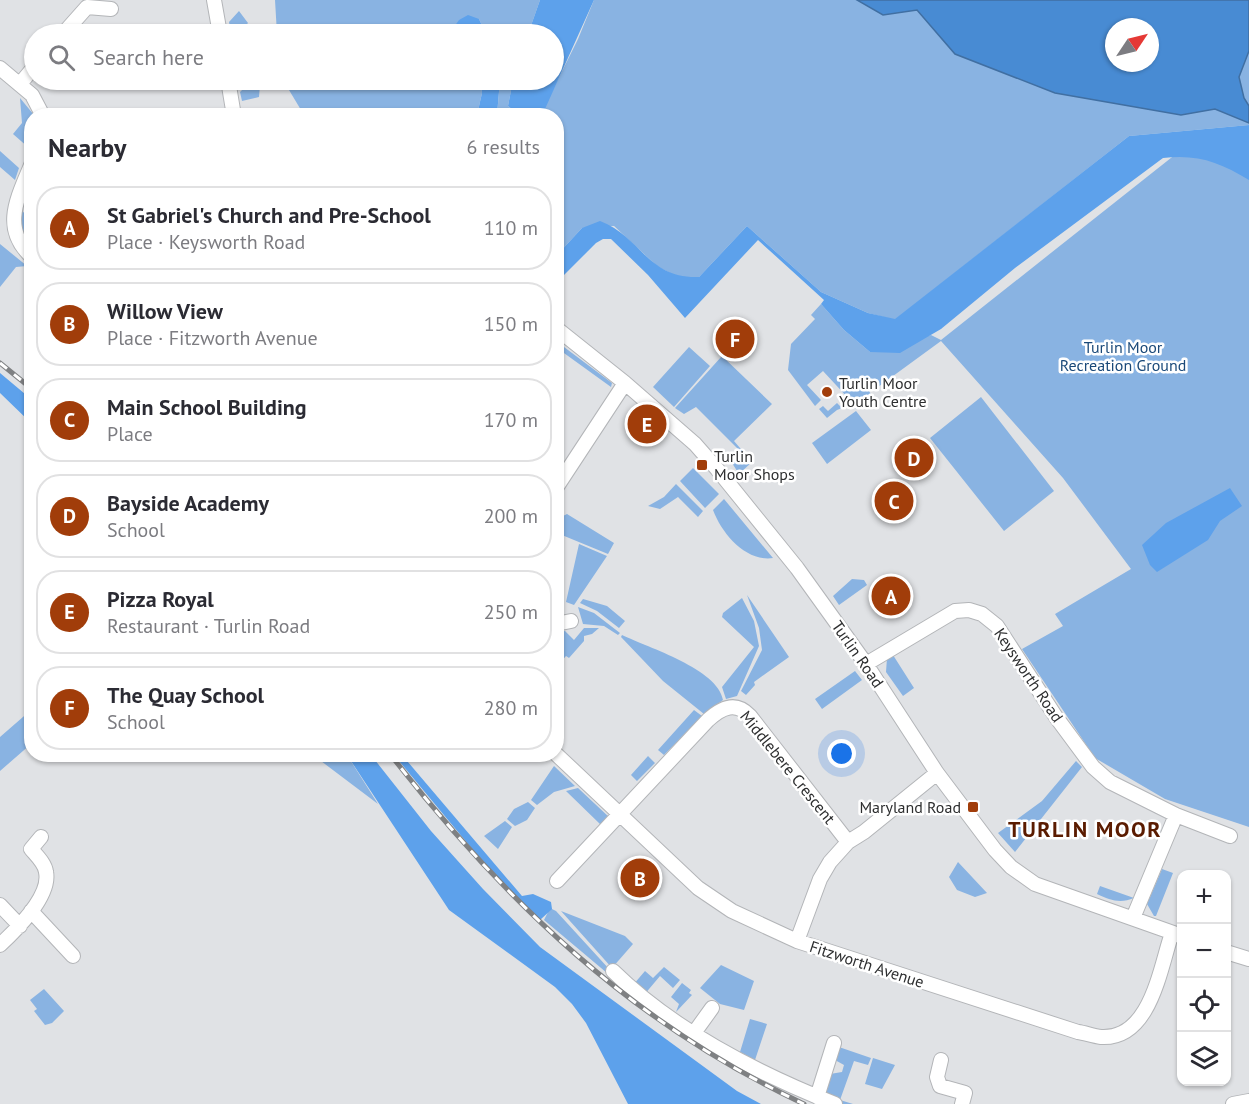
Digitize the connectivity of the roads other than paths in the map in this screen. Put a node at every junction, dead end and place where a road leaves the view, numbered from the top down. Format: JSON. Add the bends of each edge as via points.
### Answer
{"nodes":[{"id":1,"x":214,"y":0,"type":"edge"},
{"id":2,"x":111,"y":9,"type":"dead end"},
{"id":3,"x":72,"y":24,"type":"edge"},
{"id":4,"x":218,"y":24,"type":"edge"},
{"id":5,"x":0,"y":68,"type":"edge"},
{"id":6,"x":24,"y":79,"type":"edge"},
{"id":7,"x":20,"y":84,"type":"junction"},
{"id":8,"x":24,"y":88,"type":"edge"},
{"id":9,"x":26,"y":90,"type":"edge"},
{"id":10,"x":230,"y":90,"type":"edge"},
{"id":11,"x":39,"y":108,"type":"edge"},
{"id":12,"x":233,"y":108,"type":"edge"},
{"id":13,"x":24,"y":182,"type":"edge"},
{"id":14,"x":24,"y":249,"type":"edge"},
{"id":15,"x":564,"y":334,"type":"edge"},
{"id":16,"x":625,"y":383,"type":"junction"},
{"id":17,"x":564,"y":476,"type":"edge"},
{"id":18,"x":571,"y":621,"type":"dead end"},
{"id":19,"x":564,"y":622,"type":"edge"},
{"id":20,"x":866,"y":664,"type":"junction"},
{"id":21,"x":564,"y":761,"type":"edge"},
{"id":22,"x":938,"y":773,"type":"junction"},
{"id":23,"x":620,"y":812,"type":"junction"},
{"id":24,"x":1176,"y":815,"type":"junction"},
{"id":25,"x":1230,"y":836,"type":"dead end"},
{"id":26,"x":40,"y":837,"type":"dead end"},
{"id":27,"x":848,"y":842,"type":"junction"},
{"id":28,"x":557,"y":881,"type":"dead end"},
{"id":29,"x":0,"y":905,"type":"edge"},
{"id":30,"x":31,"y":911,"type":"junction"},
{"id":31,"x":1133,"y":918,"type":"junction"},
{"id":32,"x":20,"y":926,"type":"junction"},
{"id":33,"x":1177,"y":934,"type":"edge"},
{"id":34,"x":797,"y":941,"type":"junction"},
{"id":35,"x":0,"y":945,"type":"edge"},
{"id":36,"x":1231,"y":953,"type":"edge"},
{"id":37,"x":73,"y":956,"type":"dead end"},
{"id":38,"x":1249,"y":959,"type":"edge"},
{"id":39,"x":613,"y":971,"type":"dead end"},
{"id":40,"x":712,"y":1008,"type":"dead end"},
{"id":41,"x":694,"y":1033,"type":"junction"},
{"id":42,"x":834,"y":1043,"type":"dead end"},
{"id":43,"x":941,"y":1060,"type":"dead end"},
{"id":44,"x":817,"y":1097,"type":"junction"},
{"id":45,"x":1249,"y":1101,"type":"edge"},
{"id":46,"x":835,"y":1104,"type":"edge"},
{"id":47,"x":962,"y":1104,"type":"edge"},
{"id":48,"x":1233,"y":1104,"type":"edge"}],
"edges":[{"from":1,"to":4,"type":"street"},
{"from":2,"to":3,"type":"street","via":[[87,7]]},
{"from":5,"to":7,"type":"street"},
{"from":6,"to":7,"type":"street"},
{"from":7,"to":8,"type":"street"},
{"from":9,"to":11,"type":"street"},
{"from":10,"to":12,"type":"street"},
{"from":13,"to":14,"type":"street","via":[[10,221],[17,242]]},
{"from":15,"to":16,"type":"street","name":"Turlin Road"},
{"from":16,"to":17,"type":"street"},
{"from":16,"to":20,"type":"street","name":"Turlin Road","via":[[717,468],[797,568]]},
{"from":18,"to":19,"type":"street"},
{"from":20,"to":22,"type":"street","name":"Turlin Road"},
{"from":20,"to":24,"type":"street","name":"Keysworth Road","via":[[955,611],[982,614],[997,626],[1093,767],[1110,782]]},
{"from":21,"to":23,"type":"street","name":"Fitzworth Avenue"},
{"from":22,"to":27,"type":"street"},
{"from":22,"to":31,"type":"street","name":"Turlin Road","via":[[1011,867],[1035,884]]},
{"from":23,"to":27,"type":"street","name":"Middlebere Crescent","via":[[708,720],[722,709],[736,706],[750,716]]},
{"from":23,"to":28,"type":"street"},
{"from":23,"to":34,"type":"street","name":"Fitzworth Avenue","via":[[698,888],[732,911]]},
{"from":24,"to":25,"type":"street","name":"Keysworth Road"},
{"from":24,"to":31,"type":"street"},
{"from":26,"to":30,"type":"street","via":[[31,849],[46,869],[47,879]]},
{"from":27,"to":34,"type":"street","via":[[820,879]]},
{"from":29,"to":32,"type":"street"},
{"from":30,"to":32,"type":"street"},
{"from":30,"to":37,"type":"street"},
{"from":31,"to":33,"type":"street","name":"Turlin Road"},
{"from":32,"to":35,"type":"street"},
{"from":33,"to":34,"type":"street","name":"Fitzworth Avenue","via":[[1143,1015],[1124,1031],[1100,1037]]},
{"from":36,"to":38,"type":"street"},
{"from":39,"to":41,"type":"street","via":[[633,991]]},
{"from":40,"to":41,"type":"street"},
{"from":41,"to":44,"type":"street","via":[[765,1074]]},
{"from":42,"to":44,"type":"street"},
{"from":43,"to":47,"type":"street","via":[[938,1082],[965,1093]]},
{"from":44,"to":46,"type":"street"},
{"from":45,"to":48,"type":"street"}]}
